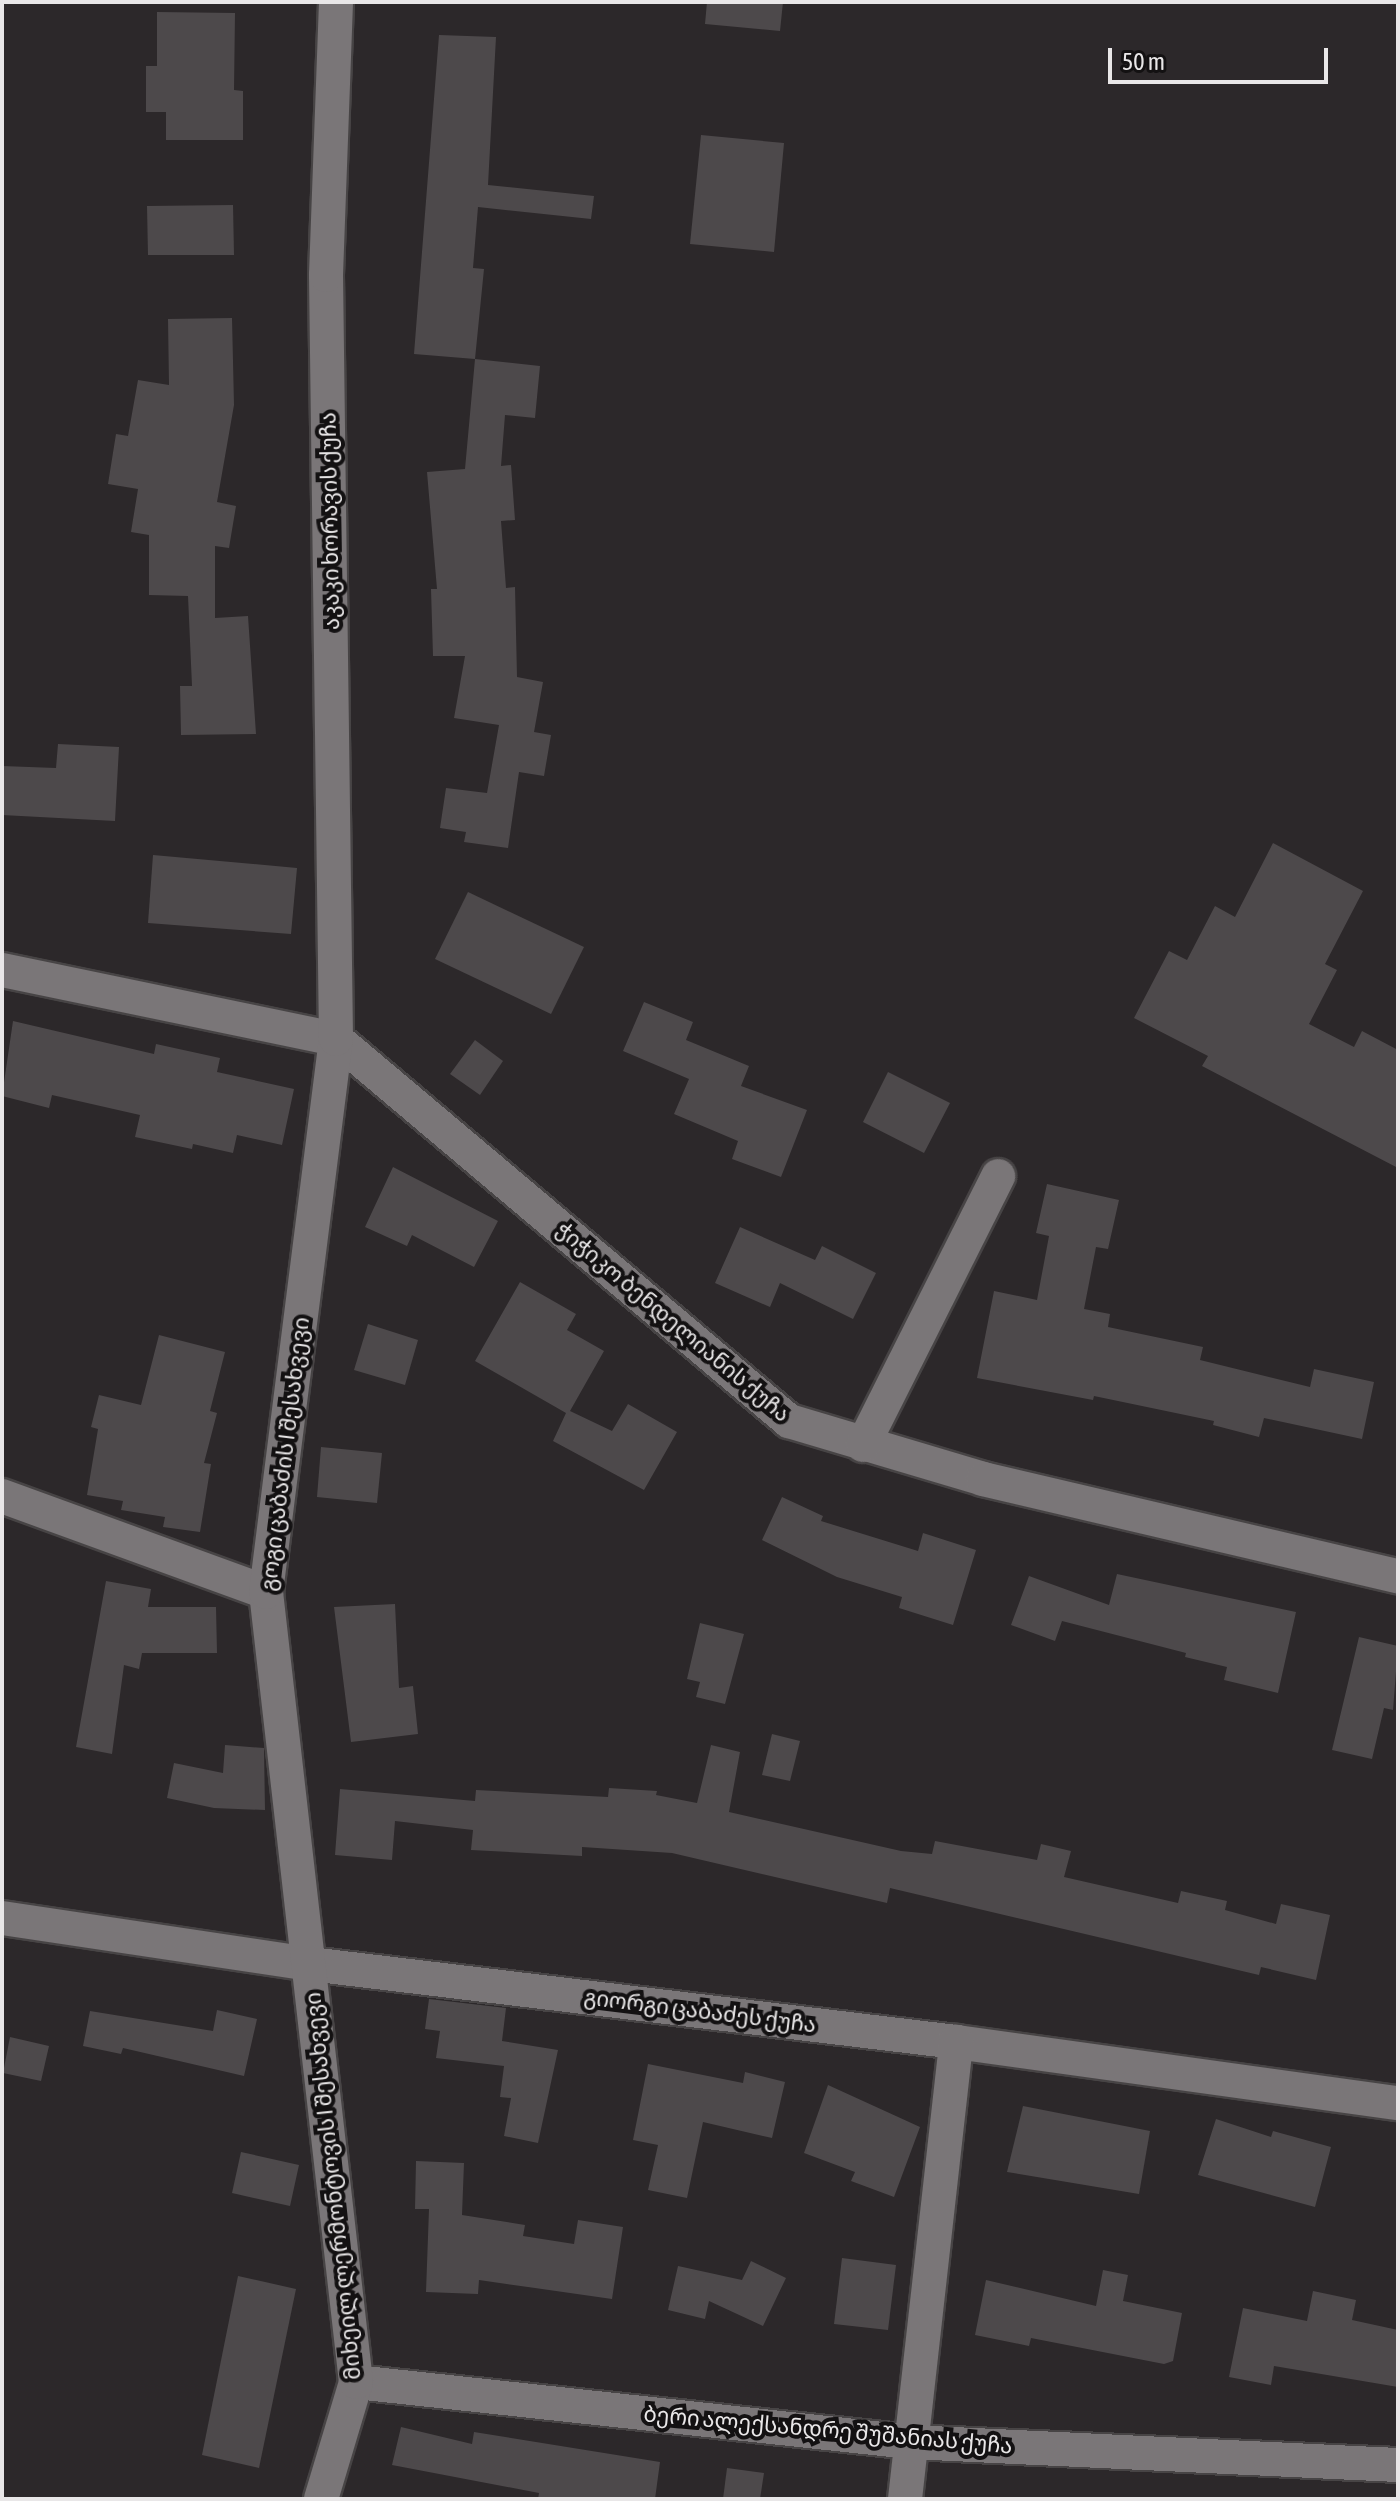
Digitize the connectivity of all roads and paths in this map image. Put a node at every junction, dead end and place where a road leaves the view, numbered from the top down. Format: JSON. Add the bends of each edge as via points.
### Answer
{"nodes":[{"id":1,"x":336,"y":2,"type":"edge"},
{"id":2,"x":2,"y":970,"type":"edge"},
{"id":3,"x":336,"y":1039,"type":"junction"},
{"id":4,"x":998,"y":1176,"type":"dead end"},
{"id":5,"x":863,"y":1445,"type":"junction"},
{"id":6,"x":2,"y":1496,"type":"edge"},
{"id":7,"x":1398,"y":1576,"type":"edge"},
{"id":8,"x":266,"y":1592,"type":"junction"},
{"id":9,"x":2,"y":1918,"type":"edge"},
{"id":10,"x":310,"y":1964,"type":"junction"},
{"id":11,"x":956,"y":2042,"type":"junction"},
{"id":12,"x":1398,"y":2103,"type":"edge"},
{"id":13,"x":356,"y":2382,"type":"junction"},
{"id":14,"x":910,"y":2442,"type":"junction"},
{"id":15,"x":1398,"y":2465,"type":"edge"},
{"id":16,"x":321,"y":2499,"type":"edge"},
{"id":17,"x":905,"y":2499,"type":"edge"}],
"edges":[{"from":1,"to":3,"type":"street","name":"აკაკი ხორავის ქუჩა","via":[[326,275]]},
{"from":2,"to":3,"type":"street","name":"ჭიჭიკო ბენდელიანის ქუჩა"},
{"from":3,"to":5,"type":"street","name":"ჭიჭიკო ბენდელიანის ქუჩა","via":[[789,1421]]},
{"from":3,"to":8,"type":"street","name":"გოგი ცაბაძის I შესახვევი"},
{"from":4,"to":5,"type":"street"},
{"from":5,"to":7,"type":"street","name":"ჭიჭიკო ბენდელიანის ქუჩა","via":[[983,1479]]},
{"from":6,"to":8,"type":"street"},
{"from":8,"to":10,"type":"street","name":"გოგი ცაბაძის I შესახვევი"},
{"from":9,"to":10,"type":"street","name":"გიორგი ცაბაძეს ქუჩა"},
{"from":10,"to":11,"type":"street","name":"გიორგი ცაბაძეს ქუჩა"},
{"from":10,"to":13,"type":"street","name":"მიხეილ ლერმონტოვის I შესახვევი"},
{"from":11,"to":12,"type":"street","name":"გიორგი ცაბაძეს ქუჩა"},
{"from":11,"to":14,"type":"street"},
{"from":13,"to":14,"type":"street","name":"ბერი ალექსანდრე შუშანიას ქუჩა"},
{"from":13,"to":16,"type":"street","name":"მიხეილ ლერმონტოვის I შესახვევი"},
{"from":14,"to":15,"type":"street","name":"ბერი ალექსანდრე შუშანიას ქუჩა"},
{"from":14,"to":17,"type":"street"}]}
